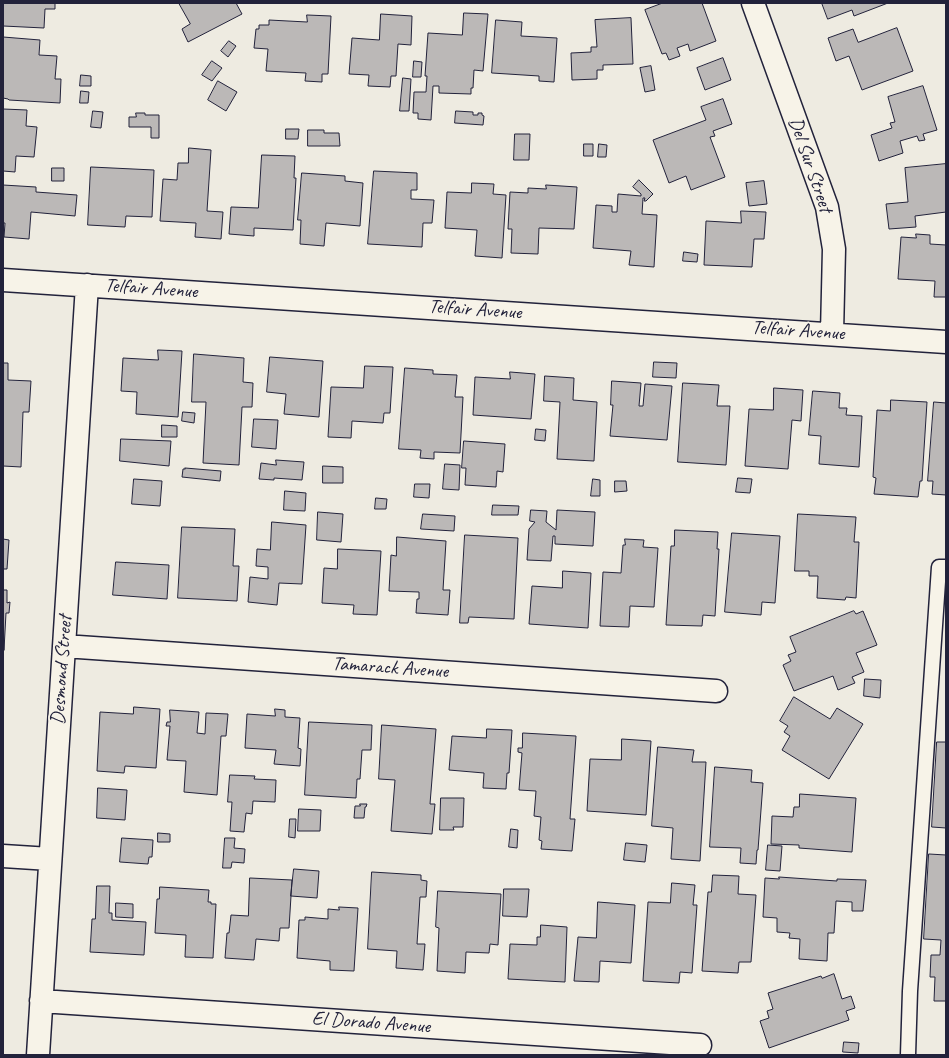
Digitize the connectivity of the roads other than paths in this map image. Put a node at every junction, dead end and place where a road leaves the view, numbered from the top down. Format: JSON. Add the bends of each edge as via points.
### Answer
{"nodes":[{"id":1,"x":753,"y":3,"type":"edge"},
{"id":2,"x":3,"y":280,"type":"edge"},
{"id":3,"x":87,"y":285,"type":"junction"},
{"id":4,"x":832,"y":334,"type":"junction"},
{"id":5,"x":946,"y":342,"type":"edge"},
{"id":6,"x":946,"y":567,"type":"edge"},
{"id":7,"x":64,"y":646,"type":"junction"},
{"id":8,"x":716,"y":691,"type":"dead end"},
{"id":9,"x":3,"y":856,"type":"edge"},
{"id":10,"x":50,"y":859,"type":"junction"},
{"id":11,"x":42,"y":1001,"type":"junction"},
{"id":12,"x":700,"y":1045,"type":"dead end"},
{"id":13,"x":38,"y":1055,"type":"edge"},
{"id":14,"x":908,"y":1055,"type":"edge"}],
"edges":[{"from":1,"to":4,"type":"street","name":"Del Sur Street","via":[[827,207],[834,249]]},
{"from":2,"to":3,"type":"street","name":"Telfair Avenue"},
{"from":3,"to":4,"type":"street","name":"Telfair Avenue"},
{"from":3,"to":7,"type":"street","name":"Desmond Street"},
{"from":4,"to":5,"type":"street","name":"Telfair Avenue"},
{"from":6,"to":14,"type":"lane","via":[[939,567],[910,991]]},
{"from":7,"to":8,"type":"street","name":"Tamarack Avenue"},
{"from":7,"to":10,"type":"street","name":"Desmond Street"},
{"from":9,"to":10,"type":"street"},
{"from":10,"to":11,"type":"street","name":"Desmond Street"},
{"from":11,"to":12,"type":"street","name":"El Dorado Avenue"},
{"from":11,"to":13,"type":"street","name":"Desmond Street"}]}
